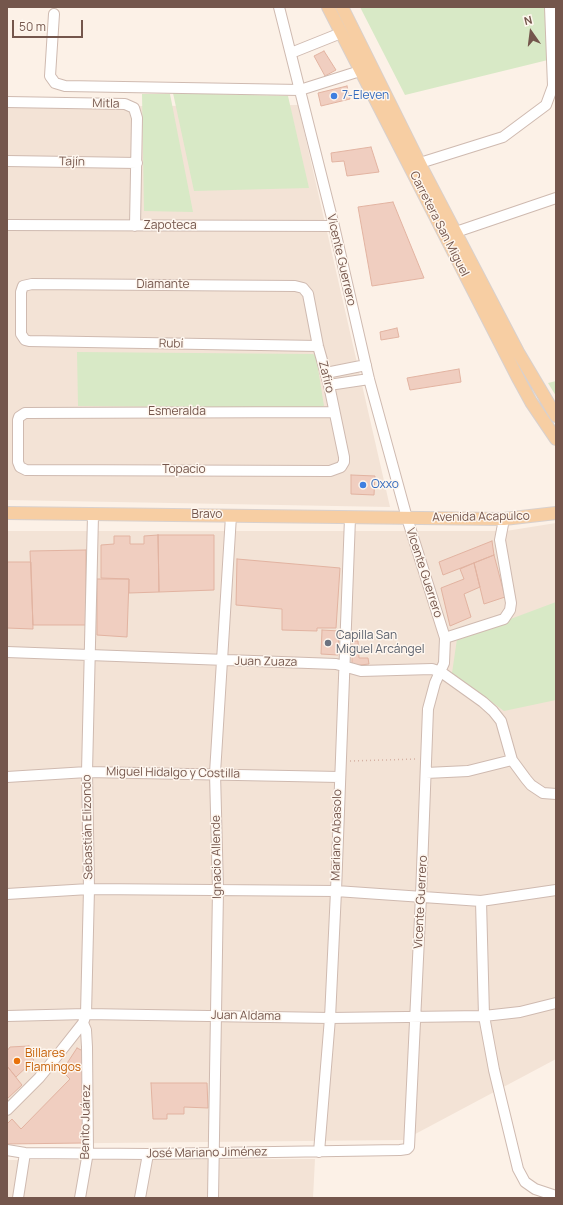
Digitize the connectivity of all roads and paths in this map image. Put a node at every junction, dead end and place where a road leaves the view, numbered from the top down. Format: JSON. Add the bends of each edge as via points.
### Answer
{"nodes":[{"id":1,"x":280,"y":7,"type":"edge"},
{"id":2,"x":328,"y":7,"type":"edge"},
{"id":3,"x":342,"y":7,"type":"edge"},
{"id":4,"x":550,"y":7,"type":"edge"},
{"id":5,"x":54,"y":14,"type":"dead end"},
{"id":6,"x":341,"y":33,"type":"junction"},
{"id":7,"x":291,"y":53,"type":"junction"},
{"id":8,"x":360,"y":71,"type":"junction"},
{"id":9,"x":300,"y":90,"type":"junction"},
{"id":10,"x":7,"y":102,"type":"edge"},
{"id":11,"x":7,"y":161,"type":"edge"},
{"id":12,"x":420,"y":162,"type":"junction"},
{"id":13,"x":137,"y":163,"type":"junction"},
{"id":14,"x":556,"y":198,"type":"edge"},
{"id":15,"x":7,"y":225,"type":"edge"},
{"id":16,"x":135,"y":226,"type":"junction"},
{"id":17,"x":334,"y":226,"type":"junction"},
{"id":18,"x":456,"y":232,"type":"junction"},
{"id":19,"x":303,"y":288,"type":"joint"},
{"id":20,"x":25,"y":340,"type":"joint"},
{"id":21,"x":318,"y":346,"type":"junction"},
{"id":22,"x":366,"y":365,"type":"junction"},
{"id":23,"x":326,"y":373,"type":"junction"},
{"id":24,"x":369,"y":380,"type":"junction"},
{"id":25,"x":329,"y":385,"type":"junction"},
{"id":26,"x":334,"y":412,"type":"junction"},
{"id":27,"x":556,"y":416,"type":"edge"},
{"id":28,"x":556,"y":438,"type":"edge"},
{"id":29,"x":341,"y":467,"type":"joint"},
{"id":30,"x":26,"y":470,"type":"joint"},
{"id":31,"x":556,"y":513,"type":"edge"},
{"id":32,"x":7,"y":514,"type":"edge"},
{"id":33,"x":93,"y":515,"type":"junction"},
{"id":34,"x":231,"y":516,"type":"junction"},
{"id":35,"x":350,"y":518,"type":"junction"},
{"id":36,"x":407,"y":518,"type":"junction"},
{"id":37,"x":504,"y":519,"type":"junction"},
{"id":38,"x":445,"y":638,"type":"junction"},
{"id":39,"x":7,"y":652,"type":"edge"},
{"id":40,"x":90,"y":656,"type":"junction"},
{"id":41,"x":223,"y":661,"type":"junction"},
{"id":42,"x":344,"y":667,"type":"junction"},
{"id":43,"x":441,"y":672,"type":"junction"},
{"id":44,"x":426,"y":759,"type":"junction"},
{"id":45,"x":512,"y":760,"type":"junction"},
{"id":46,"x":341,"y":761,"type":"junction"},
{"id":47,"x":87,"y":772,"type":"junction"},
{"id":48,"x":215,"y":773,"type":"junction"},
{"id":49,"x":426,"y":773,"type":"junction"},
{"id":50,"x":7,"y":776,"type":"edge"},
{"id":51,"x":339,"y":777,"type":"junction"},
{"id":52,"x":556,"y":794,"type":"edge"},
{"id":53,"x":89,"y":889,"type":"junction"},
{"id":54,"x":218,"y":890,"type":"junction"},
{"id":55,"x":556,"y":890,"type":"edge"},
{"id":56,"x":336,"y":891,"type":"junction"},
{"id":57,"x":7,"y":894,"type":"edge"},
{"id":58,"x":421,"y":896,"type":"junction"},
{"id":59,"x":481,"y":901,"type":"junction"},
{"id":60,"x":556,"y":1003,"type":"edge"},
{"id":61,"x":7,"y":1016,"type":"edge"},
{"id":62,"x":216,"y":1016,"type":"junction"},
{"id":63,"x":415,"y":1016,"type":"junction"},
{"id":64,"x":484,"y":1016,"type":"junction"},
{"id":65,"x":330,"y":1018,"type":"junction"},
{"id":66,"x":84,"y":1019,"type":"junction"},
{"id":67,"x":7,"y":1110,"type":"edge"},
{"id":68,"x":407,"y":1149,"type":"joint"},
{"id":69,"x":7,"y":1150,"type":"edge"},
{"id":70,"x":88,"y":1152,"type":"junction"},
{"id":71,"x":214,"y":1152,"type":"junction"},
{"id":72,"x":319,"y":1152,"type":"junction"},
{"id":73,"x":25,"y":1153,"type":"junction"},
{"id":74,"x":148,"y":1154,"type":"junction"},
{"id":75,"x":556,"y":1196,"type":"edge"},
{"id":76,"x":18,"y":1198,"type":"edge"},
{"id":77,"x":80,"y":1198,"type":"edge"},
{"id":78,"x":140,"y":1198,"type":"edge"},
{"id":79,"x":213,"y":1198,"type":"edge"}],
"edges":[{"from":1,"to":7,"type":"street","name":"Vicente Guerrero"},
{"from":2,"to":6,"type":"main road","name":"Carretera San Miguel"},
{"from":3,"to":12,"type":"main road","name":"Carretera San Miguel"},
{"from":4,"to":12,"type":"street","via":[[553,86],[546,105],[503,136]]},
{"from":5,"to":9,"type":"street","via":[[50,76],[55,83],[65,86]]},
{"from":6,"to":7,"type":"street"},
{"from":6,"to":8,"type":"main road","name":"Carretera San Miguel"},
{"from":7,"to":9,"type":"street","name":"Vicente Guerrero"},
{"from":8,"to":9,"type":"street"},
{"from":8,"to":28,"type":"main road","name":"Carretera San Miguel","via":[[519,380]]},
{"from":9,"to":17,"type":"street","name":"Vicente Guerrero"},
{"from":10,"to":13,"type":"street","name":"Mitla","via":[[130,105],[136,112]]},
{"from":11,"to":13,"type":"street","name":"Tajín"},
{"from":12,"to":18,"type":"main road","name":"Carretera San Miguel"},
{"from":13,"to":16,"type":"street","name":"Mitla"},
{"from":14,"to":18,"type":"street"},
{"from":15,"to":16,"type":"street","name":"Zapoteca"},
{"from":16,"to":17,"type":"street","name":"Zapoteca"},
{"from":17,"to":22,"type":"street","name":"Vicente Guerrero"},
{"from":18,"to":27,"type":"main road","name":"Carretera San Miguel","via":[[518,352]]},
{"from":19,"to":20,"type":"street","name":"Diamante","via":[[32,284],[23,286],[21,292],[21,330]]},
{"from":19,"to":21,"type":"street","name":"Zafiro","via":[[308,294]]},
{"from":20,"to":21,"type":"street","name":"Rubí"},
{"from":21,"to":23,"type":"street","name":"Zafiro"},
{"from":22,"to":23,"type":"street"},
{"from":22,"to":24,"type":"street","name":"Vicente Guerrero"},
{"from":23,"to":25,"type":"street","name":"Zafiro"},
{"from":24,"to":25,"type":"street"},
{"from":24,"to":36,"type":"street","name":"Vicente Guerrero"},
{"from":25,"to":26,"type":"street","name":"Zafiro"},
{"from":26,"to":29,"type":"street","name":"Zafiro","via":[[344,457]]},
{"from":26,"to":30,"type":"street","name":"Esmeralda","via":[[21,414],[18,420],[18,462],[20,467]]},
{"from":29,"to":30,"type":"street","name":"Topacio","via":[[330,471]]},
{"from":31,"to":37,"type":"main road","name":"Avenida Acapulco"},
{"from":32,"to":33,"type":"main road","name":"Bravo"},
{"from":33,"to":34,"type":"main road","name":"Bravo"},
{"from":33,"to":40,"type":"street","name":"Sebastián Elizondo"},
{"from":34,"to":35,"type":"main road","name":"Bravo"},
{"from":34,"to":41,"type":"street","name":"Ignacio Allende"},
{"from":35,"to":36,"type":"main road","name":"Bravo"},
{"from":35,"to":42,"type":"street","name":"Mariano Abasolo"},
{"from":36,"to":37,"type":"main road","name":"Avenida Acapulco"},
{"from":36,"to":38,"type":"street","name":"Vicente Guerrero"},
{"from":37,"to":38,"type":"street","via":[[500,540],[510,610],[504,619]]},
{"from":38,"to":43,"type":"street","name":"Vicente Guerrero"},
{"from":39,"to":40,"type":"street","name":"Juan Zuaza"},
{"from":40,"to":41,"type":"street","name":"Juan Zuaza"},
{"from":40,"to":47,"type":"street","name":"Sebastián Elizondo"},
{"from":41,"to":42,"type":"street","name":"Juan Zuaza","via":[[336,664]]},
{"from":41,"to":48,"type":"street","name":"Ignacio Allende"},
{"from":42,"to":43,"type":"street","name":"Juan Zuaza","via":[[361,671],[432,669]]},
{"from":42,"to":46,"type":"street","name":"Mariano Abasolo"},
{"from":43,"to":44,"type":"street","name":"Vicente Guerrero","via":[[430,695]]},
{"from":43,"to":45,"type":"street","via":[[483,702],[502,721]]},
{"from":44,"to":46,"type":"path"},
{"from":44,"to":49,"type":"street","name":"Vicente Guerrero"},
{"from":45,"to":49,"type":"street","via":[[468,771]]},
{"from":45,"to":52,"type":"street","via":[[536,789],[543,793]]},
{"from":46,"to":51,"type":"street","name":"Mariano Abasolo"},
{"from":47,"to":48,"type":"street","name":"Miguel Hidalgo y Costilla"},
{"from":47,"to":50,"type":"street","name":"Miguel Hidalgo y Costilla"},
{"from":47,"to":53,"type":"street","name":"Sebastián Elizondo"},
{"from":48,"to":51,"type":"street","name":"Miguel Hidalgo y Costilla"},
{"from":48,"to":54,"type":"street","name":"Ignacio Allende"},
{"from":49,"to":58,"type":"street","name":"Vicente Guerrero"},
{"from":51,"to":56,"type":"street","name":"Mariano Abasolo"},
{"from":53,"to":54,"type":"street"},
{"from":53,"to":57,"type":"street"},
{"from":53,"to":66,"type":"street","name":"Sebastián Elizondo"},
{"from":54,"to":56,"type":"street"},
{"from":54,"to":62,"type":"street","name":"Ignacio Allende"},
{"from":55,"to":59,"type":"street"},
{"from":56,"to":58,"type":"street"},
{"from":56,"to":65,"type":"street","name":"Mariano Abasolo"},
{"from":58,"to":59,"type":"street"},
{"from":58,"to":63,"type":"street","name":"Vicente Guerrero"},
{"from":59,"to":64,"type":"street"},
{"from":60,"to":64,"type":"street","name":"Juan Aldama","via":[[520,1012]]},
{"from":61,"to":66,"type":"street","name":"Juan Aldama"},
{"from":62,"to":65,"type":"street","name":"Juan Aldama"},
{"from":62,"to":66,"type":"street","name":"Juan Aldama"},
{"from":62,"to":71,"type":"street","name":"Ignacio Allende"},
{"from":63,"to":64,"type":"street","name":"Juan Aldama"},
{"from":63,"to":65,"type":"street","name":"Juan Aldama"},
{"from":63,"to":68,"type":"street","name":"Vicente Guerrero","via":[[410,1144]]},
{"from":64,"to":75,"type":"street","via":[[519,1174],[535,1189]]},
{"from":65,"to":72,"type":"street","name":"Mariano Abasolo"},
{"from":66,"to":67,"type":"street","via":[[39,1078]]},
{"from":66,"to":70,"type":"street","name":"Benito Juárez","via":[[88,1047]]},
{"from":68,"to":72,"type":"street","name":"José Mariano Jiménez"},
{"from":69,"to":73,"type":"street","name":"José Mariano Jiménez"},
{"from":70,"to":73,"type":"street","name":"José Mariano Jiménez"},
{"from":70,"to":74,"type":"street","name":"José Mariano Jiménez"},
{"from":70,"to":77,"type":"street","name":"Benito Juárez"},
{"from":71,"to":72,"type":"street","name":"José Mariano Jiménez"},
{"from":71,"to":74,"type":"street","name":"José Mariano Jiménez"},
{"from":71,"to":79,"type":"street","name":"Ignacio Allende"},
{"from":73,"to":76,"type":"street"},
{"from":74,"to":78,"type":"street"}]}
